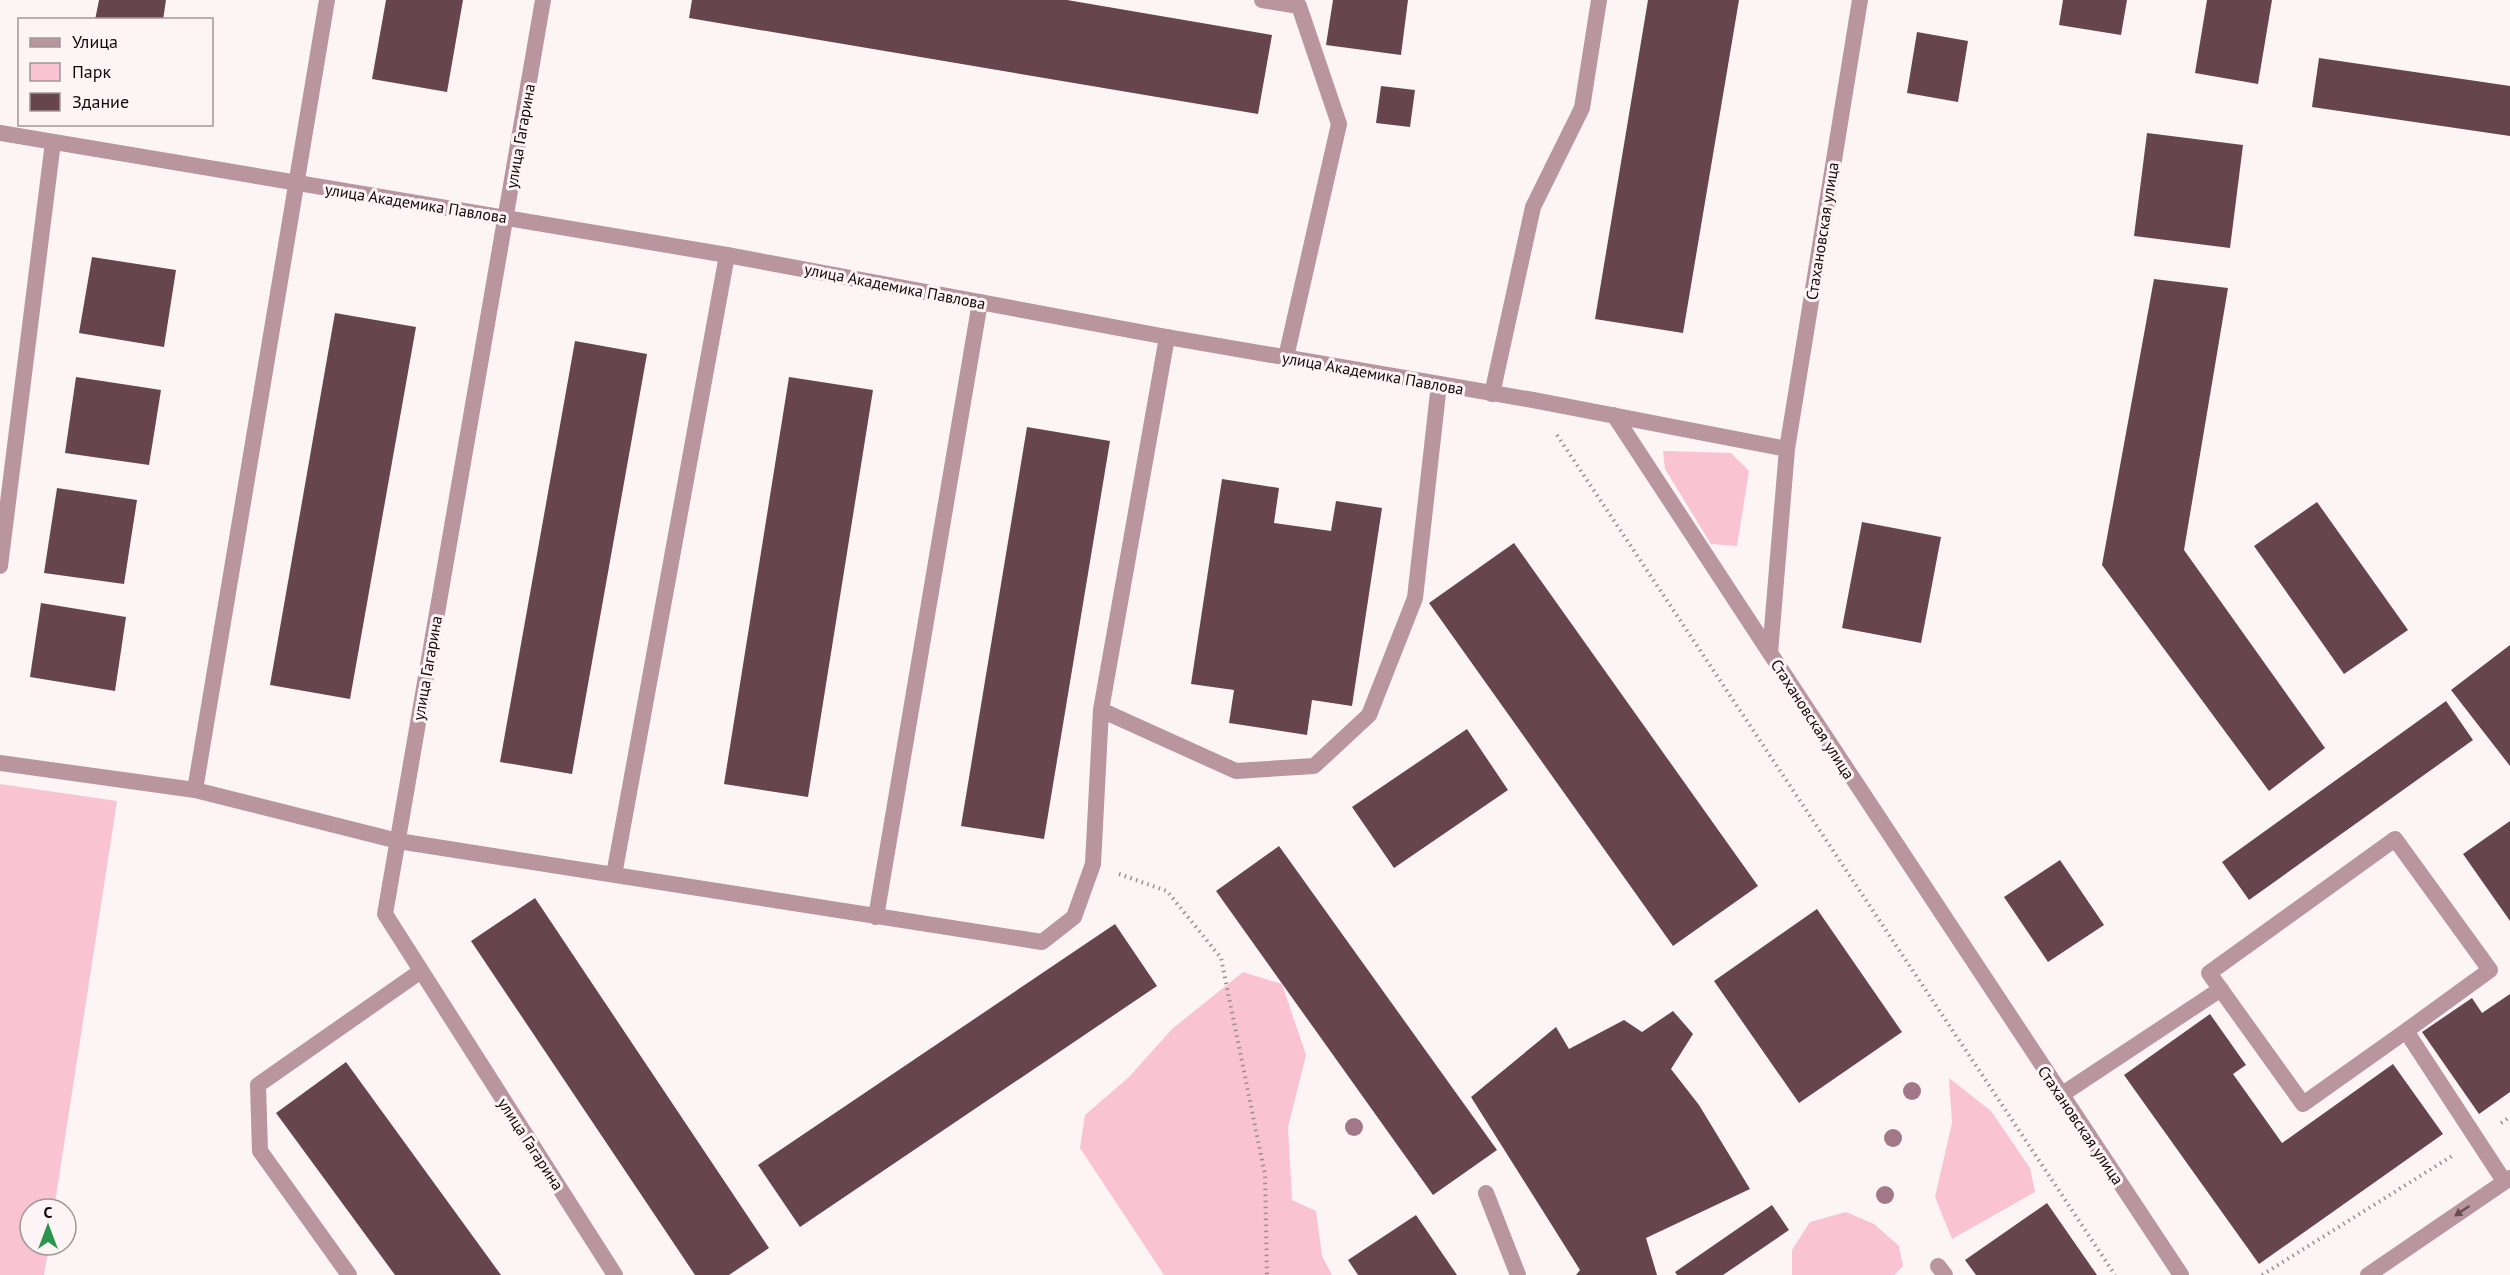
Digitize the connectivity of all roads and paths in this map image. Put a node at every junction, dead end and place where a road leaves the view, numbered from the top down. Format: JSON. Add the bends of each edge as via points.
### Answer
{"nodes":[{"id":1,"x":327,"y":0,"type":"edge"},
{"id":2,"x":543,"y":0,"type":"edge"},
{"id":3,"x":1262,"y":0,"type":"edge"},
{"id":4,"x":1599,"y":0,"type":"edge"},
{"id":5,"x":1860,"y":0,"type":"edge"},
{"id":6,"x":0,"y":133,"type":"edge"},
{"id":7,"x":53,"y":142,"type":"junction"},
{"id":8,"x":298,"y":184,"type":"junction"},
{"id":9,"x":505,"y":218,"type":"junction"},
{"id":10,"x":727,"y":255,"type":"junction"},
{"id":11,"x":980,"y":302,"type":"junction"},
{"id":12,"x":1167,"y":337,"type":"junction"},
{"id":13,"x":1286,"y":357,"type":"junction"},
{"id":14,"x":1439,"y":384,"type":"junction"},
{"id":15,"x":1492,"y":394,"type":"junction"},
{"id":16,"x":1533,"y":400,"type":"junction"},
{"id":17,"x":1614,"y":416,"type":"junction"},
{"id":18,"x":1788,"y":448,"type":"junction"},
{"id":19,"x":0,"y":566,"type":"edge"},
{"id":20,"x":1770,"y":653,"type":"junction"},
{"id":21,"x":1101,"y":710,"type":"junction"},
{"id":22,"x":0,"y":763,"type":"edge"},
{"id":23,"x":195,"y":790,"type":"junction"},
{"id":24,"x":398,"y":841,"type":"junction"},
{"id":25,"x":1093,"y":864,"type":"junction"},
{"id":26,"x":614,"y":875,"type":"junction"},
{"id":27,"x":876,"y":917,"type":"junction"},
{"id":28,"x":421,"y":971,"type":"junction"},
{"id":29,"x":2221,"y":989,"type":"junction"},
{"id":30,"x":2406,"y":1030,"type":"junction"},
{"id":31,"x":2061,"y":1095,"type":"junction"},
{"id":32,"x":2510,"y":1117,"type":"edge"},
{"id":33,"x":2477,"y":1140,"type":"junction"},
{"id":34,"x":2507,"y":1180,"type":"edge"},
{"id":35,"x":1486,"y":1193,"type":"dead end"},
{"id":36,"x":350,"y":1275,"type":"edge"},
{"id":37,"x":615,"y":1275,"type":"edge"},
{"id":38,"x":1267,"y":1275,"type":"edge"},
{"id":39,"x":1518,"y":1275,"type":"edge"},
{"id":40,"x":2115,"y":1275,"type":"edge"},
{"id":41,"x":2181,"y":1275,"type":"edge"},
{"id":42,"x":2262,"y":1275,"type":"edge"},
{"id":43,"x":2368,"y":1275,"type":"edge"}],
"edges":[{"from":1,"to":8,"type":"street"},
{"from":2,"to":9,"type":"street","name":"улица Гагарина"},
{"from":3,"to":13,"type":"street","via":[[1299,6],[1339,124]]},
{"from":4,"to":15,"type":"street","via":[[1582,108],[1533,207]]},
{"from":5,"to":18,"type":"street","name":"Стахановская улица"},
{"from":6,"to":7,"type":"street","name":"улица Академика Павлова"},
{"from":7,"to":8,"type":"street","name":"улица Академика Павлова"},
{"from":7,"to":19,"type":"street"},
{"from":8,"to":9,"type":"street","name":"улица Академика Павлова"},
{"from":8,"to":23,"type":"street"},
{"from":9,"to":10,"type":"street","name":"улица Академика Павлова"},
{"from":9,"to":24,"type":"street","name":"улица Гагарина"},
{"from":10,"to":11,"type":"street","name":"улица Академика Павлова"},
{"from":10,"to":26,"type":"street"},
{"from":11,"to":12,"type":"street","name":"улица Академика Павлова"},
{"from":11,"to":27,"type":"street"},
{"from":12,"to":13,"type":"street","name":"улица Академика Павлова"},
{"from":12,"to":21,"type":"street"},
{"from":13,"to":14,"type":"street","name":"улица Академика Павлова"},
{"from":14,"to":15,"type":"street","name":"улица Академика Павлова"},
{"from":14,"to":21,"type":"street","via":[[1415,597],[1369,715],[1314,766],[1236,771]]},
{"from":15,"to":16,"type":"street","name":"улица Академика Павлова"},
{"from":16,"to":17,"type":"street","name":"улица Академика Павлова"},
{"from":16,"to":40,"type":"path"},
{"from":17,"to":18,"type":"street","name":"улица Академика Павлова"},
{"from":17,"to":20,"type":"street"},
{"from":18,"to":20,"type":"street","name":"Стахановская улица"},
{"from":20,"to":31,"type":"street","name":"Стахановская улица"},
{"from":21,"to":25,"type":"street"},
{"from":22,"to":23,"type":"street"},
{"from":23,"to":24,"type":"street"},
{"from":24,"to":26,"type":"street"},
{"from":24,"to":28,"type":"street","name":"улица Гагарина","via":[[385,914]]},
{"from":25,"to":27,"type":"street","via":[[1074,917],[1042,942]]},
{"from":25,"to":38,"type":"path","via":[[1167,891],[1221,958],[1265,1175]]},
{"from":26,"to":27,"type":"street"},
{"from":28,"to":36,"type":"street","via":[[258,1085],[260,1151]]},
{"from":28,"to":37,"type":"street","name":"улица Гагарина"},
{"from":29,"to":30,"type":"street","via":[[2303,1104]]},
{"from":29,"to":30,"type":"street","via":[[2209,973],[2395,839],[2490,970]]},
{"from":29,"to":31,"type":"street"},
{"from":30,"to":33,"type":"street"},
{"from":31,"to":41,"type":"street","name":"Стахановская улица"},
{"from":32,"to":33,"type":"path"},
{"from":33,"to":34,"type":"street"},
{"from":33,"to":42,"type":"path"},
{"from":34,"to":43,"type":"street","one_way":true},
{"from":35,"to":39,"type":"street"}]}
